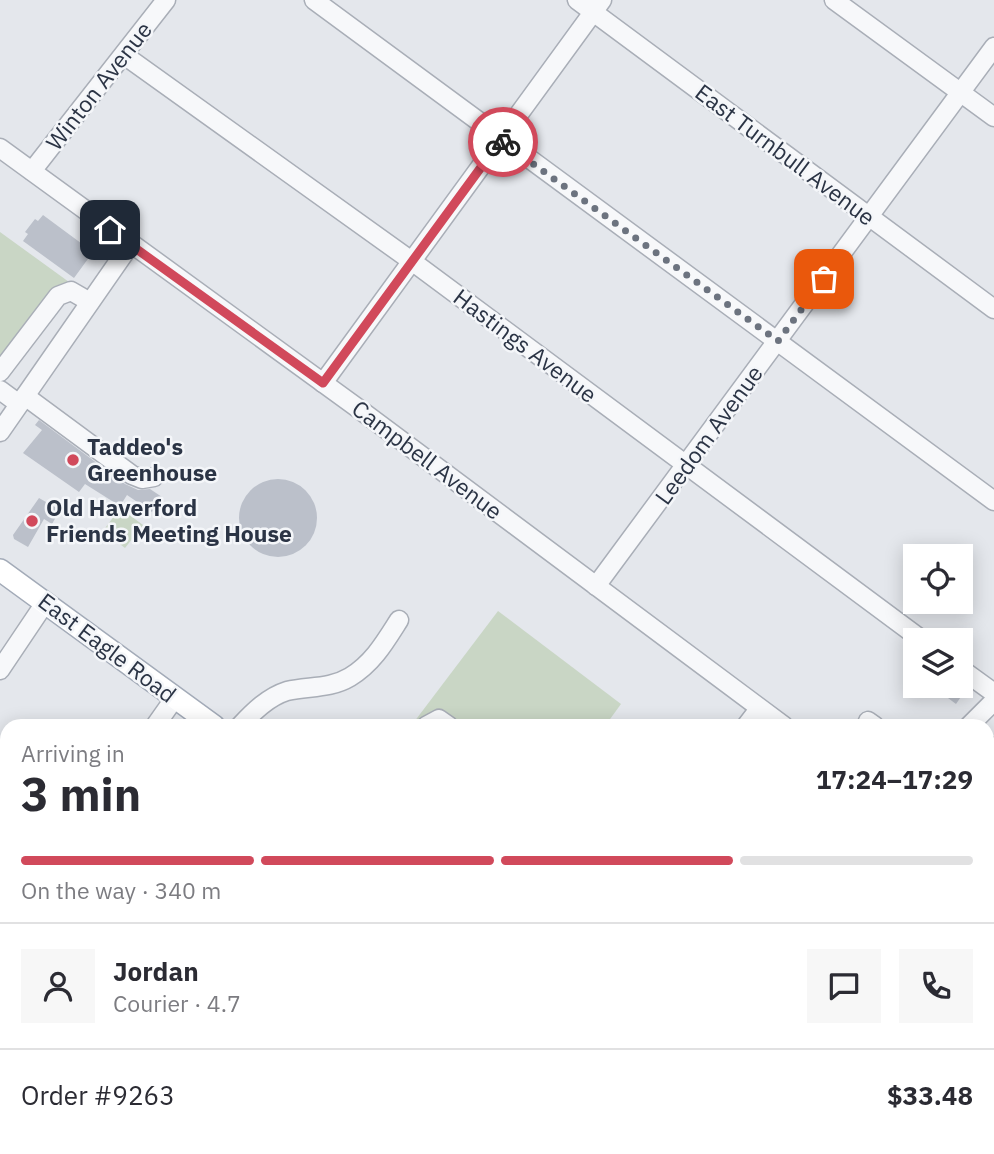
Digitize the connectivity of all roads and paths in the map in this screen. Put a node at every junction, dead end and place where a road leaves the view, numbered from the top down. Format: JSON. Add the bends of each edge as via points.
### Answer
{"nodes":[{"id":1,"x":166,"y":0,"type":"edge"},
{"id":2,"x":314,"y":0,"type":"edge"},
{"id":3,"x":577,"y":0,"type":"edge"},
{"id":4,"x":834,"y":0,"type":"edge"},
{"id":5,"x":598,"y":6,"type":"edge"},
{"id":6,"x":994,"y":47,"type":"edge"},
{"id":7,"x":124,"y":55,"type":"junction"},
{"id":8,"x":961,"y":93,"type":"junction"},
{"id":9,"x":994,"y":117,"type":"edge"},
{"id":10,"x":501,"y":140,"type":"junction"},
{"id":11,"x":0,"y":148,"type":"edge"},
{"id":12,"x":32,"y":172,"type":"junction"},
{"id":13,"x":869,"y":217,"type":"junction"},
{"id":14,"x":130,"y":245,"type":"junction"},
{"id":15,"x":413,"y":262,"type":"junction"},
{"id":16,"x":90,"y":302,"type":"junction"},
{"id":17,"x":994,"y":309,"type":"edge"},
{"id":18,"x":778,"y":341,"type":"junction"},
{"id":19,"x":0,"y":372,"type":"edge"},
{"id":20,"x":323,"y":383,"type":"junction"},
{"id":21,"x":0,"y":390,"type":"edge"},
{"id":22,"x":22,"y":400,"type":"junction"},
{"id":23,"x":0,"y":432,"type":"edge"},
{"id":24,"x":686,"y":467,"type":"junction"},
{"id":25,"x":154,"y":477,"type":"dead end"},
{"id":26,"x":994,"y":501,"type":"edge"},
{"id":27,"x":0,"y":570,"type":"edge"},
{"id":28,"x":596,"y":586,"type":"junction"},
{"id":29,"x":45,"y":603,"type":"junction"},
{"id":30,"x":399,"y":620,"type":"dead end"},
{"id":31,"x":906,"y":628,"type":"edge"},
{"id":32,"x":0,"y":670,"type":"edge"},
{"id":33,"x":973,"y":678,"type":"edge"},
{"id":34,"x":994,"y":693,"type":"edge"},
{"id":35,"x":174,"y":699,"type":"junction"},
{"id":36,"x":994,"y":701,"type":"edge"},
{"id":37,"x":759,"y":709,"type":"junction"},
{"id":38,"x":160,"y":719,"type":"edge"},
{"id":39,"x":204,"y":719,"type":"edge"},
{"id":40,"x":246,"y":719,"type":"edge"},
{"id":41,"x":751,"y":719,"type":"edge"},
{"id":42,"x":773,"y":719,"type":"edge"},
{"id":43,"x":976,"y":719,"type":"edge"}],
"edges":[{"from":1,"to":7,"type":"street","name":"Winton Avenue"},
{"from":2,"to":10,"type":"street"},
{"from":3,"to":5,"type":"street","name":"East Turnbull Avenue"},
{"from":4,"to":8,"type":"street"},
{"from":5,"to":10,"type":"street"},
{"from":5,"to":13,"type":"street","name":"East Turnbull Avenue"},
{"from":6,"to":8,"type":"street","name":"Leedom Avenue"},
{"from":7,"to":12,"type":"street","name":"Winton Avenue"},
{"from":7,"to":15,"type":"street","name":"Hastings Avenue"},
{"from":8,"to":9,"type":"street"},
{"from":8,"to":13,"type":"street","name":"Leedom Avenue"},
{"from":10,"to":15,"type":"street"},
{"from":10,"to":18,"type":"street"},
{"from":11,"to":12,"type":"street","name":"Campbell Avenue"},
{"from":12,"to":14,"type":"street","name":"Campbell Avenue"},
{"from":13,"to":17,"type":"street","name":"East Turnbull Avenue"},
{"from":13,"to":18,"type":"street","name":"Leedom Avenue"},
{"from":14,"to":16,"type":"street"},
{"from":14,"to":20,"type":"street","name":"Campbell Avenue"},
{"from":15,"to":20,"type":"street"},
{"from":15,"to":24,"type":"street","name":"Hastings Avenue"},
{"from":16,"to":19,"type":"street","via":[[71,291],[58,296]]},
{"from":16,"to":22,"type":"street"},
{"from":18,"to":24,"type":"street","name":"Leedom Avenue"},
{"from":18,"to":26,"type":"street"},
{"from":20,"to":28,"type":"street","name":"Campbell Avenue"},
{"from":21,"to":22,"type":"street"},
{"from":22,"to":23,"type":"street"},
{"from":22,"to":25,"type":"street","via":[[132,475]]},
{"from":24,"to":28,"type":"street","name":"Leedom Avenue"},
{"from":24,"to":31,"type":"street","name":"Hastings Avenue"},
{"from":27,"to":29,"type":"main road","name":"East Eagle Road"},
{"from":28,"to":37,"type":"street","name":"Campbell Avenue"},
{"from":29,"to":32,"type":"street"},
{"from":29,"to":35,"type":"main road","name":"East Eagle Road"},
{"from":30,"to":40,"type":"street","via":[[374,658],[349,677],[320,689],[287,692],[257,707]]},
{"from":33,"to":34,"type":"street"},
{"from":35,"to":38,"type":"street"},
{"from":35,"to":39,"type":"main road","name":"East Eagle Road"},
{"from":36,"to":43,"type":"street"},
{"from":37,"to":41,"type":"street"},
{"from":37,"to":42,"type":"street","name":"Campbell Avenue"}]}
